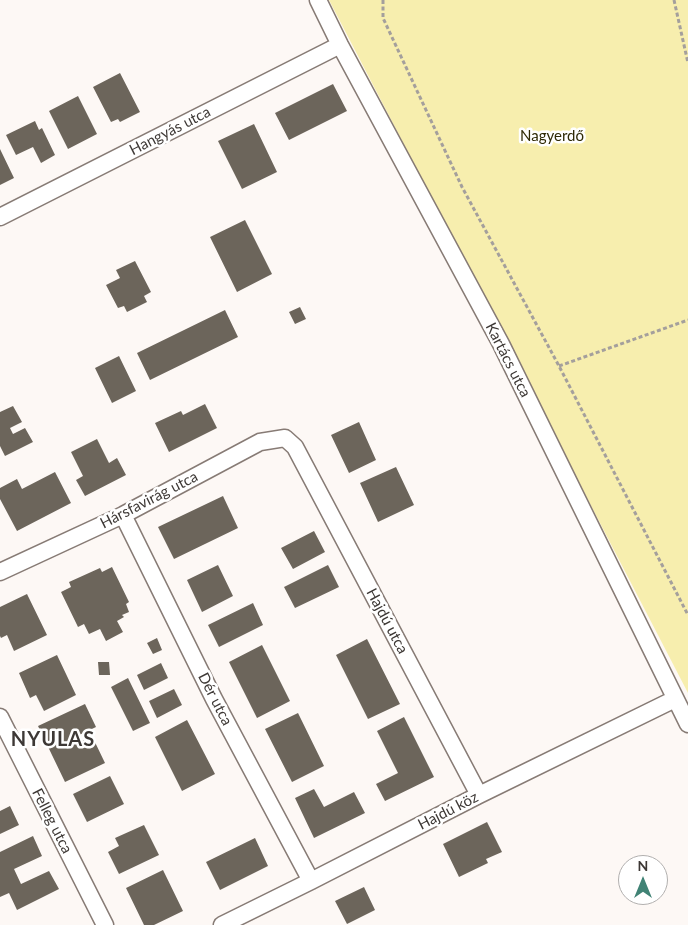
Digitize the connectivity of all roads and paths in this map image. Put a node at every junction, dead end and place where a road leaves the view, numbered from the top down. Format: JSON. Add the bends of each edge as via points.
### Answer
{"nodes":[{"id":1,"x":318,"y":0,"type":"edge"},
{"id":2,"x":383,"y":0,"type":"edge"},
{"id":3,"x":674,"y":0,"type":"edge"},
{"id":4,"x":340,"y":45,"type":"junction"},
{"id":5,"x":688,"y":63,"type":"edge"},
{"id":6,"x":0,"y":217,"type":"edge"},
{"id":7,"x":688,"y":320,"type":"edge"},
{"id":8,"x":559,"y":366,"type":"junction"},
{"id":9,"x":295,"y":447,"type":"joint"},
{"id":10,"x":123,"y":515,"type":"junction"},
{"id":11,"x":0,"y":572,"type":"edge"},
{"id":12,"x":688,"y":615,"type":"edge"},
{"id":13,"x":675,"y":698,"type":"junction"},
{"id":14,"x":0,"y":717,"type":"edge"},
{"id":15,"x":688,"y":724,"type":"edge"},
{"id":16,"x":479,"y":795,"type":"junction"},
{"id":17,"x":311,"y":882,"type":"junction"},
{"id":18,"x":105,"y":925,"type":"edge"},
{"id":19,"x":222,"y":925,"type":"edge"}],
"edges":[{"from":1,"to":4,"type":"street","name":"Kartács utca"},
{"from":2,"to":8,"type":"path","via":[[383,18],[462,187]]},
{"from":3,"to":5,"type":"path"},
{"from":4,"to":6,"type":"street","name":"Hangyás utca"},
{"from":4,"to":13,"type":"street","name":"Kartács utca","via":[[501,344]]},
{"from":7,"to":8,"type":"path"},
{"from":8,"to":12,"type":"path"},
{"from":9,"to":10,"type":"street","name":"Hársfavirág utca","via":[[285,438],[260,442]]},
{"from":9,"to":16,"type":"street","name":"Hajdú utca"},
{"from":10,"to":11,"type":"street","name":"Hársfavirág utca"},
{"from":10,"to":17,"type":"street","name":"Dér utca","via":[[214,699]]},
{"from":13,"to":15,"type":"street","name":"Kartács utca"},
{"from":13,"to":16,"type":"street","name":"Hajdú köz"},
{"from":14,"to":18,"type":"street","name":"Felleg utca"},
{"from":16,"to":17,"type":"street","name":"Hajdú köz"},
{"from":17,"to":19,"type":"street","name":"Hajdú köz"}]}
